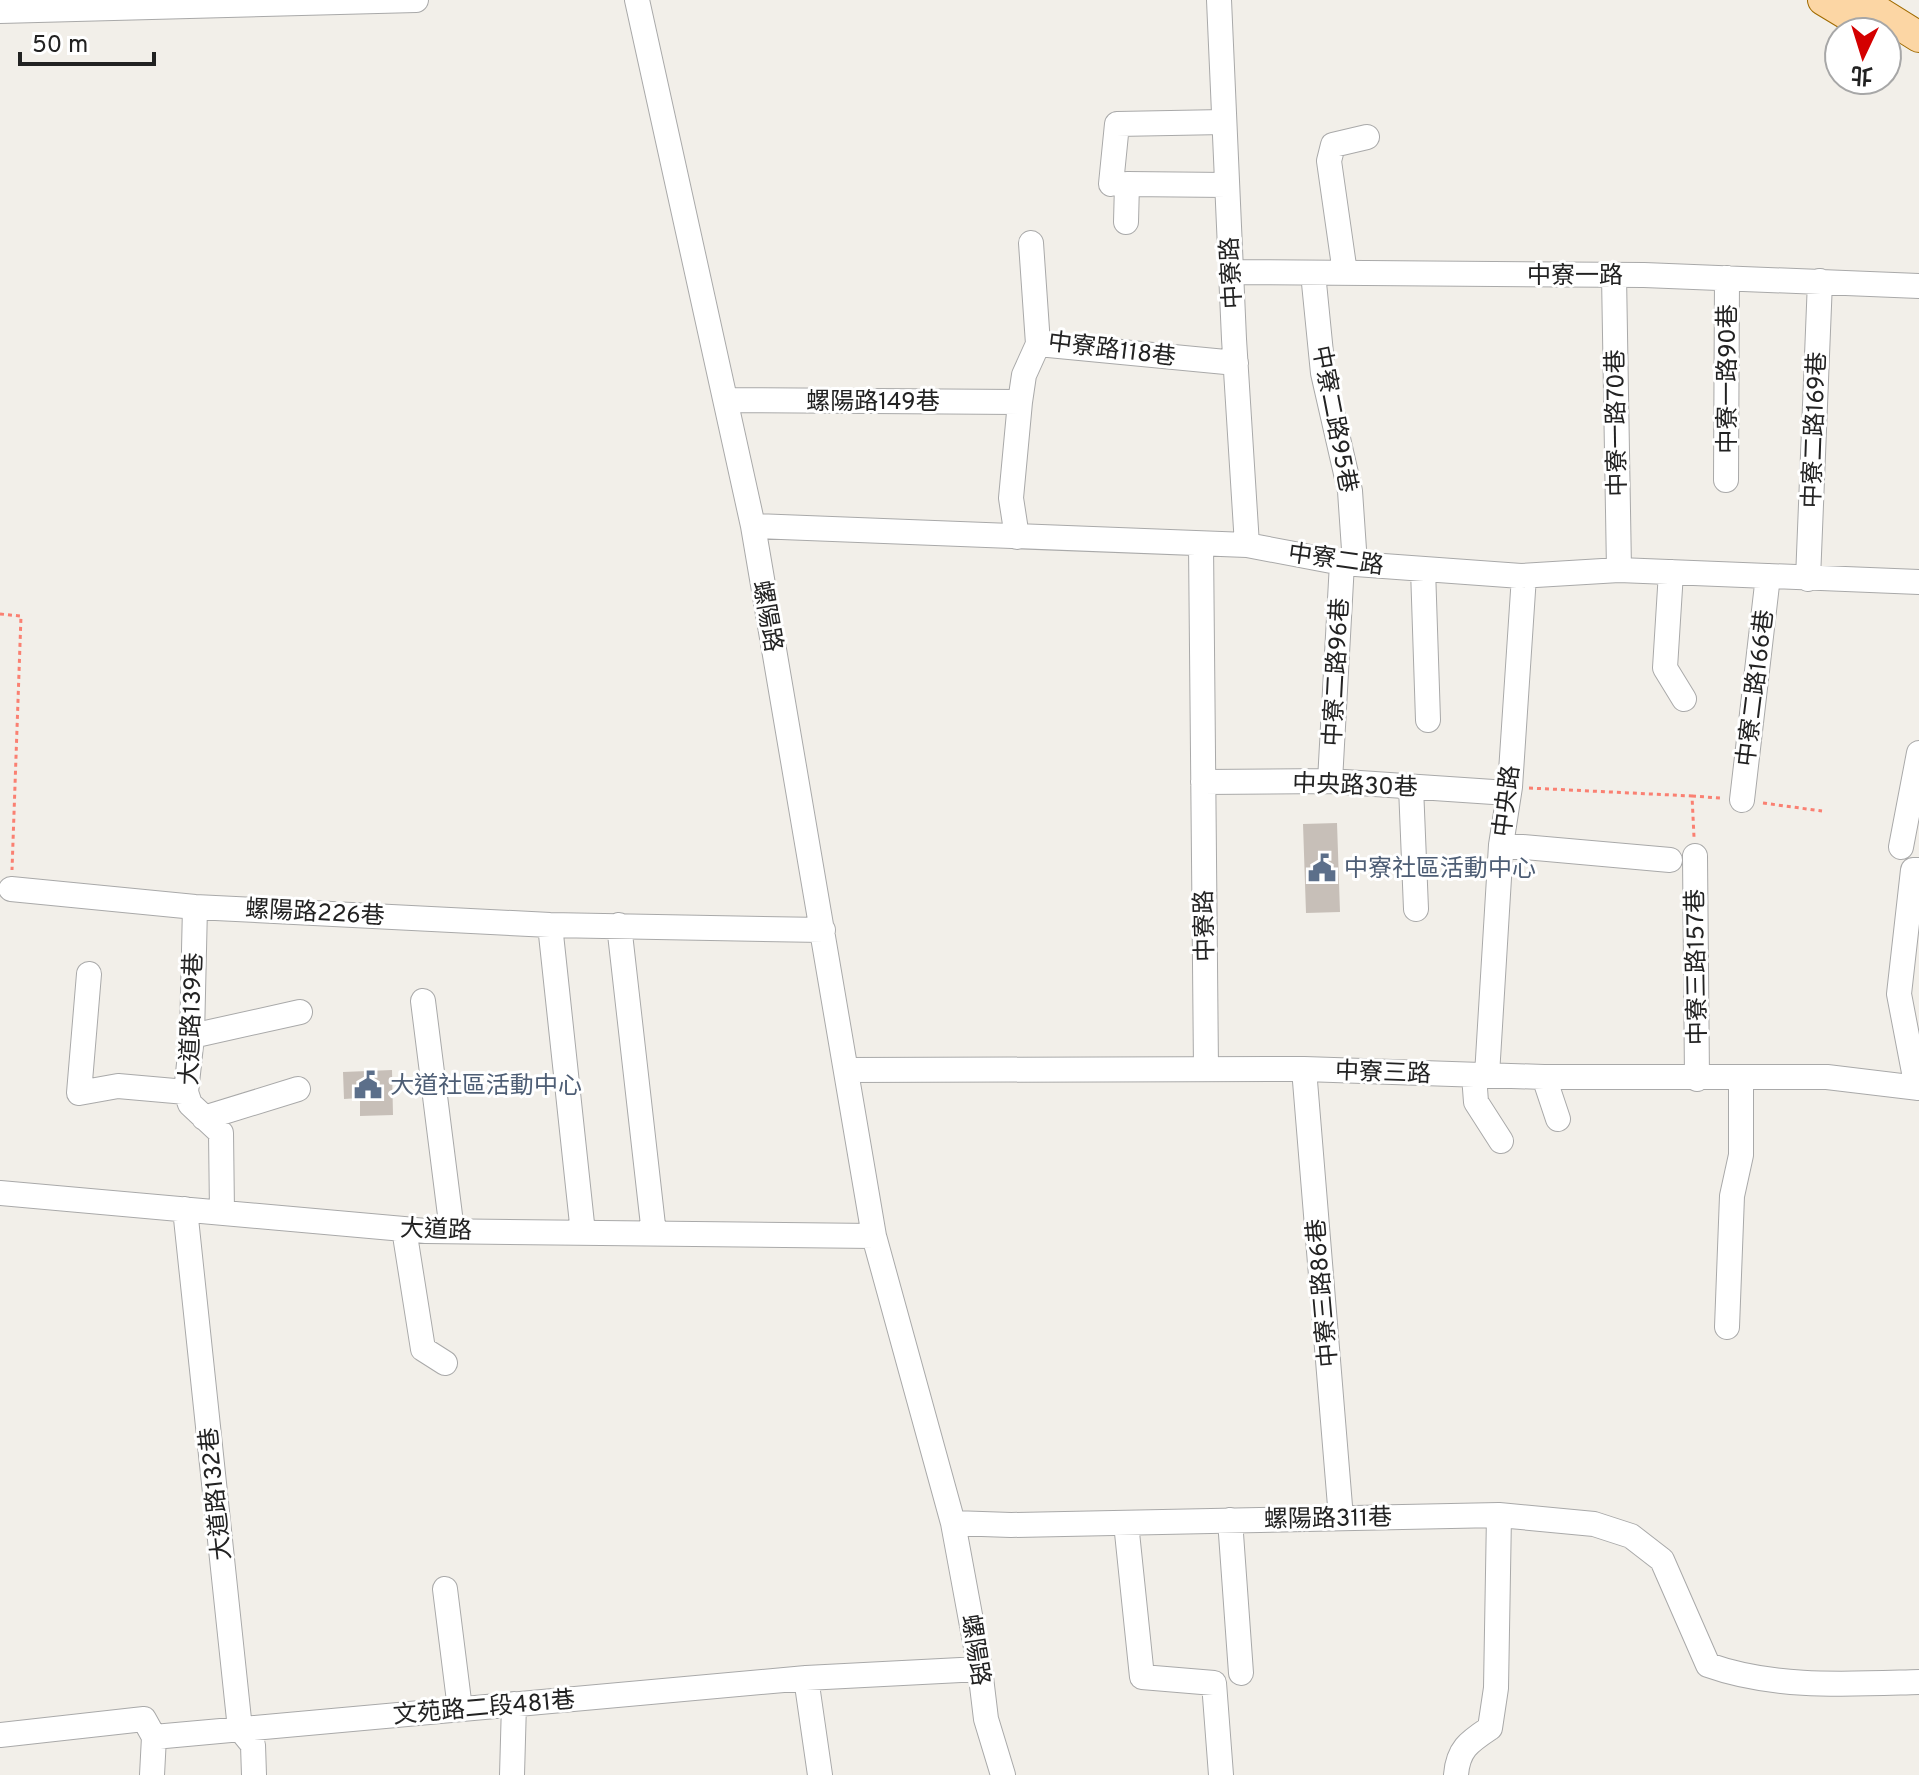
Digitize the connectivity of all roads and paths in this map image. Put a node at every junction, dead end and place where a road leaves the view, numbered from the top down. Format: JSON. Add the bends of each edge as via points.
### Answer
{"nodes":[{"id":1,"x":416,"y":0,"type":"edge"},
{"id":2,"x":637,"y":0,"type":"edge"},
{"id":3,"x":1219,"y":0,"type":"edge"},
{"id":4,"x":1823,"y":0,"type":"edge"},
{"id":5,"x":1860,"y":0,"type":"edge"},
{"id":6,"x":0,"y":11,"type":"edge"},
{"id":7,"x":1850,"y":16,"type":"edge"},
{"id":8,"x":1919,"y":37,"type":"edge"},
{"id":9,"x":1224,"y":122,"type":"junction"},
{"id":10,"x":1367,"y":137,"type":"dead end"},
{"id":11,"x":1111,"y":184,"type":"dead end"},
{"id":12,"x":1227,"y":185,"type":"junction"},
{"id":13,"x":1126,"y":222,"type":"dead end"},
{"id":14,"x":1031,"y":243,"type":"dead end"},
{"id":15,"x":1231,"y":272,"type":"junction"},
{"id":16,"x":1313,"y":273,"type":"junction"},
{"id":17,"x":1345,"y":273,"type":"junction"},
{"id":18,"x":1614,"y":275,"type":"junction"},
{"id":19,"x":1727,"y":278,"type":"junction"},
{"id":20,"x":1820,"y":281,"type":"junction"},
{"id":21,"x":1919,"y":286,"type":"edge"},
{"id":22,"x":1038,"y":344,"type":"junction"},
{"id":23,"x":1236,"y":363,"type":"junction"},
{"id":24,"x":726,"y":400,"type":"junction"},
{"id":25,"x":1020,"y":402,"type":"junction"},
{"id":26,"x":1726,"y":480,"type":"dead end"},
{"id":27,"x":753,"y":526,"type":"junction"},
{"id":28,"x":1017,"y":537,"type":"junction"},
{"id":29,"x":1201,"y":544,"type":"junction"},
{"id":30,"x":1247,"y":545,"type":"junction"},
{"id":31,"x":1349,"y":564,"type":"junction"},
{"id":32,"x":1423,"y":569,"type":"junction"},
{"id":33,"x":1619,"y":570,"type":"junction"},
{"id":34,"x":1671,"y":572,"type":"junction"},
{"id":35,"x":1524,"y":576,"type":"junction"},
{"id":36,"x":1768,"y":576,"type":"junction"},
{"id":37,"x":1808,"y":579,"type":"junction"},
{"id":38,"x":1919,"y":582,"type":"edge"},
{"id":39,"x":0,"y":614,"type":"edge"},
{"id":40,"x":1684,"y":699,"type":"dead end"},
{"id":41,"x":1428,"y":720,"type":"dead end"},
{"id":42,"x":1919,"y":753,"type":"edge"},
{"id":43,"x":1330,"y":781,"type":"junction"},
{"id":44,"x":1203,"y":782,"type":"junction"},
{"id":45,"x":1411,"y":787,"type":"junction"},
{"id":46,"x":1509,"y":790,"type":"junction"},
{"id":47,"x":1742,"y":800,"type":"dead end"},
{"id":48,"x":1501,"y":845,"type":"junction"},
{"id":49,"x":1901,"y":847,"type":"dead end"},
{"id":50,"x":1695,"y":856,"type":"joint"},
{"id":51,"x":1670,"y":860,"type":"dead end"},
{"id":52,"x":1919,"y":870,"type":"edge"},
{"id":53,"x":11,"y":889,"type":"joint"},
{"id":54,"x":195,"y":907,"type":"junction"},
{"id":55,"x":1416,"y":909,"type":"dead end"},
{"id":56,"x":550,"y":925,"type":"junction"},
{"id":57,"x":619,"y":925,"type":"junction"},
{"id":58,"x":823,"y":930,"type":"junction"},
{"id":59,"x":89,"y":974,"type":"dead end"},
{"id":60,"x":423,"y":1001,"type":"dead end"},
{"id":61,"x":300,"y":1012,"type":"dead end"},
{"id":62,"x":192,"y":1036,"type":"junction"},
{"id":63,"x":1206,"y":1069,"type":"junction"},
{"id":64,"x":1304,"y":1069,"type":"junction"},
{"id":65,"x":846,"y":1070,"type":"junction"},
{"id":66,"x":1480,"y":1075,"type":"junction"},
{"id":67,"x":1544,"y":1077,"type":"junction"},
{"id":68,"x":1741,"y":1078,"type":"junction"},
{"id":69,"x":1697,"y":1079,"type":"junction"},
{"id":70,"x":1918,"y":1088,"type":"edge"},
{"id":71,"x":298,"y":1089,"type":"dead end"},
{"id":72,"x":186,"y":1092,"type":"junction"},
{"id":73,"x":204,"y":1118,"type":"junction"},
{"id":74,"x":1558,"y":1119,"type":"dead end"},
{"id":75,"x":1501,"y":1141,"type":"dead end"},
{"id":76,"x":0,"y":1193,"type":"edge"},
{"id":77,"x":185,"y":1209,"type":"junction"},
{"id":78,"x":222,"y":1212,"type":"junction"},
{"id":79,"x":404,"y":1229,"type":"junction"},
{"id":80,"x":452,"y":1231,"type":"junction"},
{"id":81,"x":583,"y":1233,"type":"junction"},
{"id":82,"x":654,"y":1234,"type":"junction"},
{"id":83,"x":874,"y":1236,"type":"junction"},
{"id":84,"x":1727,"y":1327,"type":"dead end"},
{"id":85,"x":445,"y":1363,"type":"dead end"},
{"id":86,"x":1499,"y":1515,"type":"junction"},
{"id":87,"x":1341,"y":1518,"type":"junction"},
{"id":88,"x":1230,"y":1520,"type":"junction"},
{"id":89,"x":953,"y":1523,"type":"junction"},
{"id":90,"x":1126,"y":1523,"type":"junction"},
{"id":91,"x":445,"y":1589,"type":"dead end"},
{"id":92,"x":980,"y":1669,"type":"junction"},
{"id":93,"x":1241,"y":1673,"type":"dead end"},
{"id":94,"x":806,"y":1678,"type":"junction"},
{"id":95,"x":1919,"y":1682,"type":"edge"},
{"id":96,"x":514,"y":1704,"type":"junction"},
{"id":97,"x":460,"y":1709,"type":"junction"},
{"id":98,"x":240,"y":1729,"type":"junction"},
{"id":99,"x":0,"y":1735,"type":"edge"},
{"id":100,"x":154,"y":1737,"type":"junction"},
{"id":101,"x":152,"y":1775,"type":"edge"},
{"id":102,"x":254,"y":1775,"type":"edge"},
{"id":103,"x":512,"y":1775,"type":"edge"},
{"id":104,"x":820,"y":1775,"type":"edge"},
{"id":105,"x":1003,"y":1775,"type":"edge"},
{"id":106,"x":1221,"y":1775,"type":"edge"},
{"id":107,"x":1456,"y":1775,"type":"edge"}],
"edges":[{"from":1,"to":6,"type":"street"},
{"from":2,"to":24,"type":"street","name":"螺陽路"},
{"from":3,"to":9,"type":"street","name":"中寮路"},
{"from":4,"to":7,"type":"main road"},
{"from":5,"to":8,"type":"main road"},
{"from":9,"to":11,"type":"street","via":[[1117,124]]},
{"from":9,"to":12,"type":"street","name":"中寮路"},
{"from":10,"to":17,"type":"street","via":[[1333,145],[1329,161]]},
{"from":12,"to":13,"type":"street","via":[[1127,184]]},
{"from":12,"to":15,"type":"street","name":"中寮路"},
{"from":14,"to":22,"type":"street","name":"中寮路118巷"},
{"from":15,"to":16,"type":"street","name":"中寮一路"},
{"from":15,"to":23,"type":"street","name":"中寮路"},
{"from":16,"to":17,"type":"street","name":"中寮一路"},
{"from":16,"to":31,"type":"street","name":"中寮二路95巷","via":[[1323,373],[1350,491]]},
{"from":17,"to":18,"type":"street","name":"中寮一路"},
{"from":18,"to":19,"type":"street","name":"中寮一路"},
{"from":18,"to":33,"type":"street","name":"中寮一路70巷"},
{"from":19,"to":20,"type":"street","name":"中寮一路"},
{"from":19,"to":26,"type":"street","name":"中寮一路90巷"},
{"from":20,"to":21,"type":"street","name":"中寮一路"},
{"from":20,"to":37,"type":"street","name":"中寮二路169巷"},
{"from":22,"to":23,"type":"street","name":"中寮路118巷"},
{"from":22,"to":25,"type":"street","via":[[1024,375]]},
{"from":23,"to":30,"type":"street","name":"中寮路"},
{"from":24,"to":25,"type":"street","name":"螺陽路149巷"},
{"from":24,"to":27,"type":"street","name":"螺陽路"},
{"from":25,"to":28,"type":"street","via":[[1011,498]]},
{"from":27,"to":28,"type":"street","name":"中寮二路"},
{"from":27,"to":58,"type":"street","name":"螺陽路"},
{"from":28,"to":29,"type":"street","name":"中寮二路"},
{"from":29,"to":30,"type":"street","name":"中寮二路"},
{"from":29,"to":44,"type":"street","name":"中寮路"},
{"from":30,"to":31,"type":"street","name":"中寮二路"},
{"from":31,"to":32,"type":"street","name":"中寮二路"},
{"from":31,"to":43,"type":"street","name":"中寮二路96巷"},
{"from":32,"to":35,"type":"street","name":"中寮二路"},
{"from":32,"to":41,"type":"street"},
{"from":33,"to":34,"type":"street","name":"中寮二路"},
{"from":33,"to":35,"type":"street","name":"中寮二路"},
{"from":34,"to":36,"type":"street","name":"中寮二路"},
{"from":34,"to":40,"type":"street","via":[[1665,668]]},
{"from":35,"to":46,"type":"street","name":"中央路"},
{"from":36,"to":37,"type":"street","name":"中寮二路"},
{"from":36,"to":47,"type":"street","name":"中寮二路166巷"},
{"from":37,"to":38,"type":"street","name":"中寮二路"},
{"from":39,"to":53,"type":"path","via":[[21,616]]},
{"from":42,"to":49,"type":"street"},
{"from":43,"to":44,"type":"street","name":"中央路30巷"},
{"from":43,"to":45,"type":"street","name":"中央路30巷"},
{"from":44,"to":63,"type":"street","name":"中寮路"},
{"from":45,"to":46,"type":"street","name":"中央路30巷"},
{"from":45,"to":55,"type":"street"},
{"from":46,"to":48,"type":"street","name":"中央路"},
{"from":46,"to":50,"type":"path","via":[[1692,796]]},
{"from":48,"to":51,"type":"street"},
{"from":48,"to":66,"type":"street","name":"中央路"},
{"from":50,"to":69,"type":"street","name":"中寮三路157巷"},
{"from":52,"to":70,"type":"street","via":[[1913,870],[1899,994]]},
{"from":53,"to":54,"type":"street","name":"螺陽路226巷"},
{"from":54,"to":56,"type":"street","name":"螺陽路226巷"},
{"from":54,"to":62,"type":"street","name":"大道路139巷"},
{"from":56,"to":57,"type":"street","name":"螺陽路226巷"},
{"from":56,"to":81,"type":"street"},
{"from":57,"to":58,"type":"street","name":"螺陽路226巷"},
{"from":57,"to":82,"type":"street"},
{"from":58,"to":65,"type":"street","name":"螺陽路"},
{"from":59,"to":72,"type":"street","via":[[79,1093],[118,1086]]},
{"from":60,"to":80,"type":"street"},
{"from":61,"to":62,"type":"street"},
{"from":62,"to":72,"type":"street","name":"大道路139巷"},
{"from":63,"to":64,"type":"street","name":"中寮三路"},
{"from":63,"to":65,"type":"street","name":"中寮三路"},
{"from":64,"to":66,"type":"street","name":"中寮三路"},
{"from":64,"to":87,"type":"street","name":"中寮三路86巷"},
{"from":65,"to":83,"type":"street","name":"螺陽路"},
{"from":66,"to":67,"type":"street","name":"中寮三路"},
{"from":66,"to":75,"type":"street","name":"中央路","via":[[1476,1102]]},
{"from":67,"to":69,"type":"street","name":"中寮三路"},
{"from":67,"to":74,"type":"street"},
{"from":68,"to":69,"type":"street","name":"中寮三路"},
{"from":68,"to":70,"type":"street","name":"中寮三路","via":[[1827,1077]]},
{"from":68,"to":84,"type":"street","via":[[1741,1155],[1732,1196]]},
{"from":71,"to":73,"type":"street"},
{"from":72,"to":73,"type":"street","name":"大道路139巷"},
{"from":73,"to":78,"type":"street","name":"大道路139巷","via":[[221,1133]]},
{"from":76,"to":77,"type":"street","name":"大道路"},
{"from":77,"to":78,"type":"street","name":"大道路"},
{"from":77,"to":98,"type":"street","name":"大道路132巷"},
{"from":78,"to":79,"type":"street","name":"大道路"},
{"from":79,"to":80,"type":"street","name":"大道路"},
{"from":79,"to":85,"type":"street","via":[[423,1349]]},
{"from":80,"to":81,"type":"street","name":"大道路"},
{"from":81,"to":82,"type":"street","name":"大道路"},
{"from":82,"to":83,"type":"street","name":"大道路"},
{"from":83,"to":89,"type":"street"},
{"from":86,"to":87,"type":"street","name":"螺陽路311巷"},
{"from":86,"to":95,"type":"street","name":"螺陽路311巷","via":[[1594,1524],[1631,1536],[1662,1560],[1708,1665],[1775,1680]]},
{"from":86,"to":107,"type":"street","via":[[1496,1688],[1490,1728],[1465,1744]]},
{"from":87,"to":88,"type":"street","name":"螺陽路311巷"},
{"from":88,"to":90,"type":"street","name":"螺陽路311巷"},
{"from":88,"to":93,"type":"street"},
{"from":89,"to":90,"type":"street","name":"螺陽路311巷"},
{"from":89,"to":92,"type":"street","name":"螺陽路"},
{"from":90,"to":106,"type":"street","via":[[1142,1677],[1214,1683]]},
{"from":91,"to":97,"type":"street"},
{"from":92,"to":94,"type":"street","name":"文苑路二段481巷"},
{"from":92,"to":105,"type":"street","name":"螺陽路","via":[[986,1719]]},
{"from":94,"to":96,"type":"street","name":"文苑路二段481巷"},
{"from":94,"to":104,"type":"street"},
{"from":96,"to":97,"type":"street","name":"文苑路二段481巷"},
{"from":96,"to":103,"type":"street"},
{"from":97,"to":98,"type":"street","name":"文苑路二段481巷"},
{"from":98,"to":100,"type":"street","name":"文苑路二段481巷"},
{"from":98,"to":102,"type":"street","name":"大道路132巷","via":[[253,1745]]},
{"from":99,"to":100,"type":"street","via":[[144,1719]]},
{"from":100,"to":101,"type":"street"}]}
